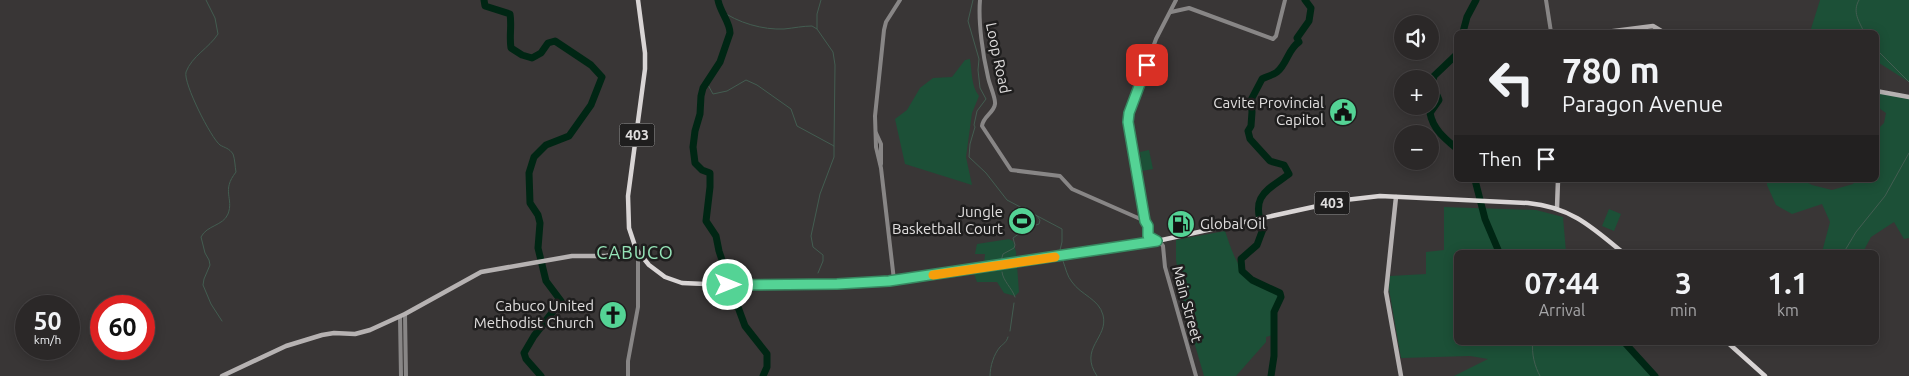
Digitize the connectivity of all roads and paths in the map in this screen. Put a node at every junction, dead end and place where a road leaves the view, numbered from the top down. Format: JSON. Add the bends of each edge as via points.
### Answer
{"nodes":[{"id":1,"x":638,"y":0,"type":"edge"},
{"id":2,"x":900,"y":0,"type":"edge"},
{"id":3,"x":980,"y":0,"type":"edge"},
{"id":4,"x":1176,"y":0,"type":"edge"},
{"id":5,"x":1285,"y":0,"type":"edge"},
{"id":6,"x":1546,"y":0,"type":"edge"},
{"id":7,"x":1171,"y":12,"type":"junction"},
{"id":8,"x":1551,"y":30,"type":"edge"},
{"id":9,"x":1622,"y":30,"type":"edge"},
{"id":10,"x":1660,"y":30,"type":"edge"},
{"id":11,"x":1879,"y":91,"type":"edge"},
{"id":12,"x":1909,"y":96,"type":"edge"},
{"id":13,"x":1558,"y":182,"type":"edge"},
{"id":14,"x":1396,"y":197,"type":"junction"},
{"id":15,"x":1557,"y":208,"type":"junction"},
{"id":16,"x":1145,"y":221,"type":"junction"},
{"id":17,"x":1148,"y":236,"type":"junction"},
{"id":18,"x":1176,"y":238,"type":"junction"},
{"id":19,"x":1157,"y":241,"type":"junction"},
{"id":20,"x":1145,"y":243,"type":"junction"},
{"id":21,"x":1163,"y":246,"type":"junction"},
{"id":22,"x":637,"y":250,"type":"junction"},
{"id":23,"x":1620,"y":250,"type":"edge"},
{"id":24,"x":894,"y":280,"type":"junction"},
{"id":25,"x":405,"y":314,"type":"junction"},
{"id":26,"x":400,"y":317,"type":"junction"},
{"id":27,"x":1730,"y":345,"type":"edge"},
{"id":28,"x":222,"y":376,"type":"edge"},
{"id":29,"x":401,"y":376,"type":"edge"},
{"id":30,"x":406,"y":376,"type":"edge"},
{"id":31,"x":628,"y":376,"type":"edge"},
{"id":32,"x":1196,"y":376,"type":"edge"},
{"id":33,"x":1401,"y":376,"type":"edge"},
{"id":34,"x":1765,"y":376,"type":"edge"}],
"edges":[{"from":1,"to":22,"type":"main road","number":"403","via":[[645,69],[628,211],[630,233]]},
{"from":2,"to":24,"type":"street","via":[[884,30],[874,116],[881,144]]},
{"from":3,"to":16,"type":"street","name":"Loop Road","via":[[978,18],[986,70],[996,101],[982,126],[1011,170],[1060,176],[1072,190]]},
{"from":4,"to":7,"type":"street"},
{"from":5,"to":7,"type":"street","via":[[1273,39],[1189,8]]},
{"from":6,"to":8,"type":"street"},
{"from":7,"to":16,"type":"street","via":[[1156,39],[1128,119]]},
{"from":9,"to":10,"type":"main road","via":[[1653,26]]},
{"from":11,"to":12,"type":"main road"},
{"from":13,"to":15,"type":"main road"},
{"from":14,"to":15,"type":"main road","number":"403"},
{"from":14,"to":18,"type":"main road","number":"403","via":[[1353,199]]},
{"from":14,"to":33,"type":"main road","via":[[1386,292]]},
{"from":15,"to":23,"type":"main road","number":"403","via":[[1584,221]]},
{"from":16,"to":17,"type":"street"},
{"from":17,"to":19,"type":"street"},
{"from":17,"to":20,"type":"street"},
{"from":18,"to":19,"type":"main road","number":"403"},
{"from":18,"to":21,"type":"street","via":[[1166,240]]},
{"from":19,"to":20,"type":"main road","number":"403"},
{"from":19,"to":21,"type":"street"},
{"from":20,"to":24,"type":"main road","number":"403"},
{"from":21,"to":32,"type":"street","name":"Main Street","via":[[1165,267]]},
{"from":22,"to":24,"type":"main road","number":"403","via":[[652,268],[673,280],[693,284],[837,284]]},
{"from":22,"to":25,"type":"main road","via":[[478,273]]},
{"from":22,"to":31,"type":"street","via":[[638,308]]},
{"from":25,"to":26,"type":"main road"},
{"from":25,"to":30,"type":"street"},
{"from":26,"to":28,"type":"main road","via":[[365,332],[328,333],[286,346]]},
{"from":26,"to":29,"type":"street"},
{"from":27,"to":34,"type":"main road"}]}
